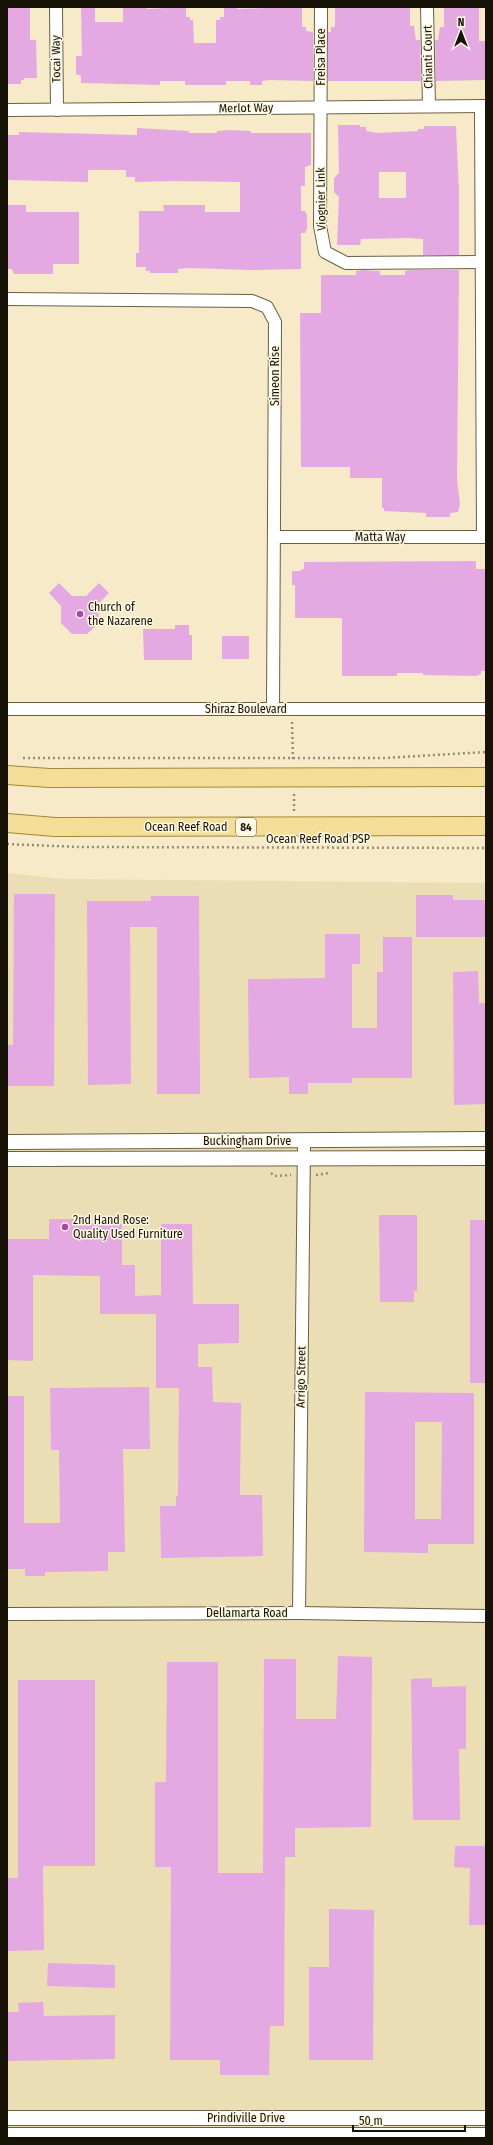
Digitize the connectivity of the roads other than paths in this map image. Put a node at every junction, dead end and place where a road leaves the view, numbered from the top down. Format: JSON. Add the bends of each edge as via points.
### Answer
{"nodes":[{"id":1,"x":56,"y":7,"type":"edge"},
{"id":2,"x":321,"y":7,"type":"edge"},
{"id":3,"x":427,"y":7,"type":"edge"},
{"id":4,"x":429,"y":106,"type":"junction"},
{"id":5,"x":484,"y":106,"type":"edge"},
{"id":6,"x":320,"y":107,"type":"junction"},
{"id":7,"x":7,"y":110,"type":"edge"},
{"id":8,"x":57,"y":110,"type":"junction"},
{"id":9,"x":482,"y":262,"type":"junction"},
{"id":10,"x":7,"y":299,"type":"edge"},
{"id":11,"x":274,"y":537,"type":"junction"},
{"id":12,"x":485,"y":537,"type":"edge"},
{"id":13,"x":7,"y":709,"type":"edge"},
{"id":14,"x":273,"y":709,"type":"junction"},
{"id":15,"x":486,"y":709,"type":"edge"},
{"id":16,"x":7,"y":775,"type":"edge"},
{"id":17,"x":486,"y":777,"type":"edge"},
{"id":18,"x":7,"y":823,"type":"edge"},
{"id":19,"x":486,"y":826,"type":"edge"},
{"id":20,"x":486,"y":1139,"type":"edge"},
{"id":21,"x":304,"y":1140,"type":"junction"},
{"id":22,"x":7,"y":1142,"type":"edge"},
{"id":23,"x":304,"y":1158,"type":"junction"},
{"id":24,"x":486,"y":1158,"type":"edge"},
{"id":25,"x":7,"y":1159,"type":"edge"},
{"id":26,"x":299,"y":1613,"type":"junction"},
{"id":27,"x":7,"y":1614,"type":"edge"},
{"id":28,"x":486,"y":1616,"type":"edge"},
{"id":29,"x":7,"y":2118,"type":"edge"},
{"id":30,"x":338,"y":2118,"type":"junction"},
{"id":31,"x":486,"y":2118,"type":"edge"},
{"id":32,"x":7,"y":2134,"type":"edge"},
{"id":33,"x":486,"y":2134,"type":"edge"},
{"id":34,"x":337,"y":2136,"type":"edge"}],
"edges":[{"from":1,"to":8,"type":"street","name":"Tocai Way"},
{"from":2,"to":6,"type":"street","name":"Freisa Place"},
{"from":3,"to":4,"type":"street","name":"Chianti Court"},
{"from":4,"to":5,"type":"street","name":"Merlot Way"},
{"from":4,"to":6,"type":"street","name":"Merlot Way"},
{"from":5,"to":9,"type":"street"},
{"from":6,"to":8,"type":"street","name":"Merlot Way"},
{"from":6,"to":9,"type":"street","name":"Viognier Link","via":[[320,226],[325,252],[346,263]]},
{"from":7,"to":8,"type":"street","name":"Merlot Way"},
{"from":9,"to":12,"type":"street"},
{"from":10,"to":11,"type":"street","name":"Simeon Rise","via":[[252,300],[267,307],[275,322]]},
{"from":11,"to":12,"type":"street","name":"Matta Way"},
{"from":11,"to":14,"type":"street","name":"Simeon Rise"},
{"from":13,"to":14,"type":"street","name":"Shiraz Boulevard"},
{"from":14,"to":15,"type":"street","name":"Shiraz Boulevard"},
{"from":16,"to":17,"type":"main road","via":[[49,778]]},
{"from":18,"to":19,"type":"main road","name":"Ocean Reef Road","number":"84","via":[[55,827]]},
{"from":20,"to":21,"type":"street","name":"Buckingham Drive"},
{"from":21,"to":22,"type":"street","name":"Buckingham Drive"},
{"from":21,"to":23,"type":"street","name":"Arrigo Street"},
{"from":23,"to":24,"type":"street","name":"Buckingham Drive"},
{"from":23,"to":25,"type":"street","name":"Buckingham Drive"},
{"from":23,"to":26,"type":"street","name":"Arrigo Street"},
{"from":26,"to":27,"type":"street","name":"Dellamarta Road"},
{"from":26,"to":28,"type":"street","name":"Dellamarta Road"},
{"from":29,"to":30,"type":"street","name":"Prindiville Drive"},
{"from":30,"to":31,"type":"street","name":"Prindiville Drive"},
{"from":30,"to":34,"type":"street"},
{"from":32,"to":34,"type":"street","name":"Prindiville Drive"},
{"from":33,"to":34,"type":"street","name":"Prindiville Drive"}]}
